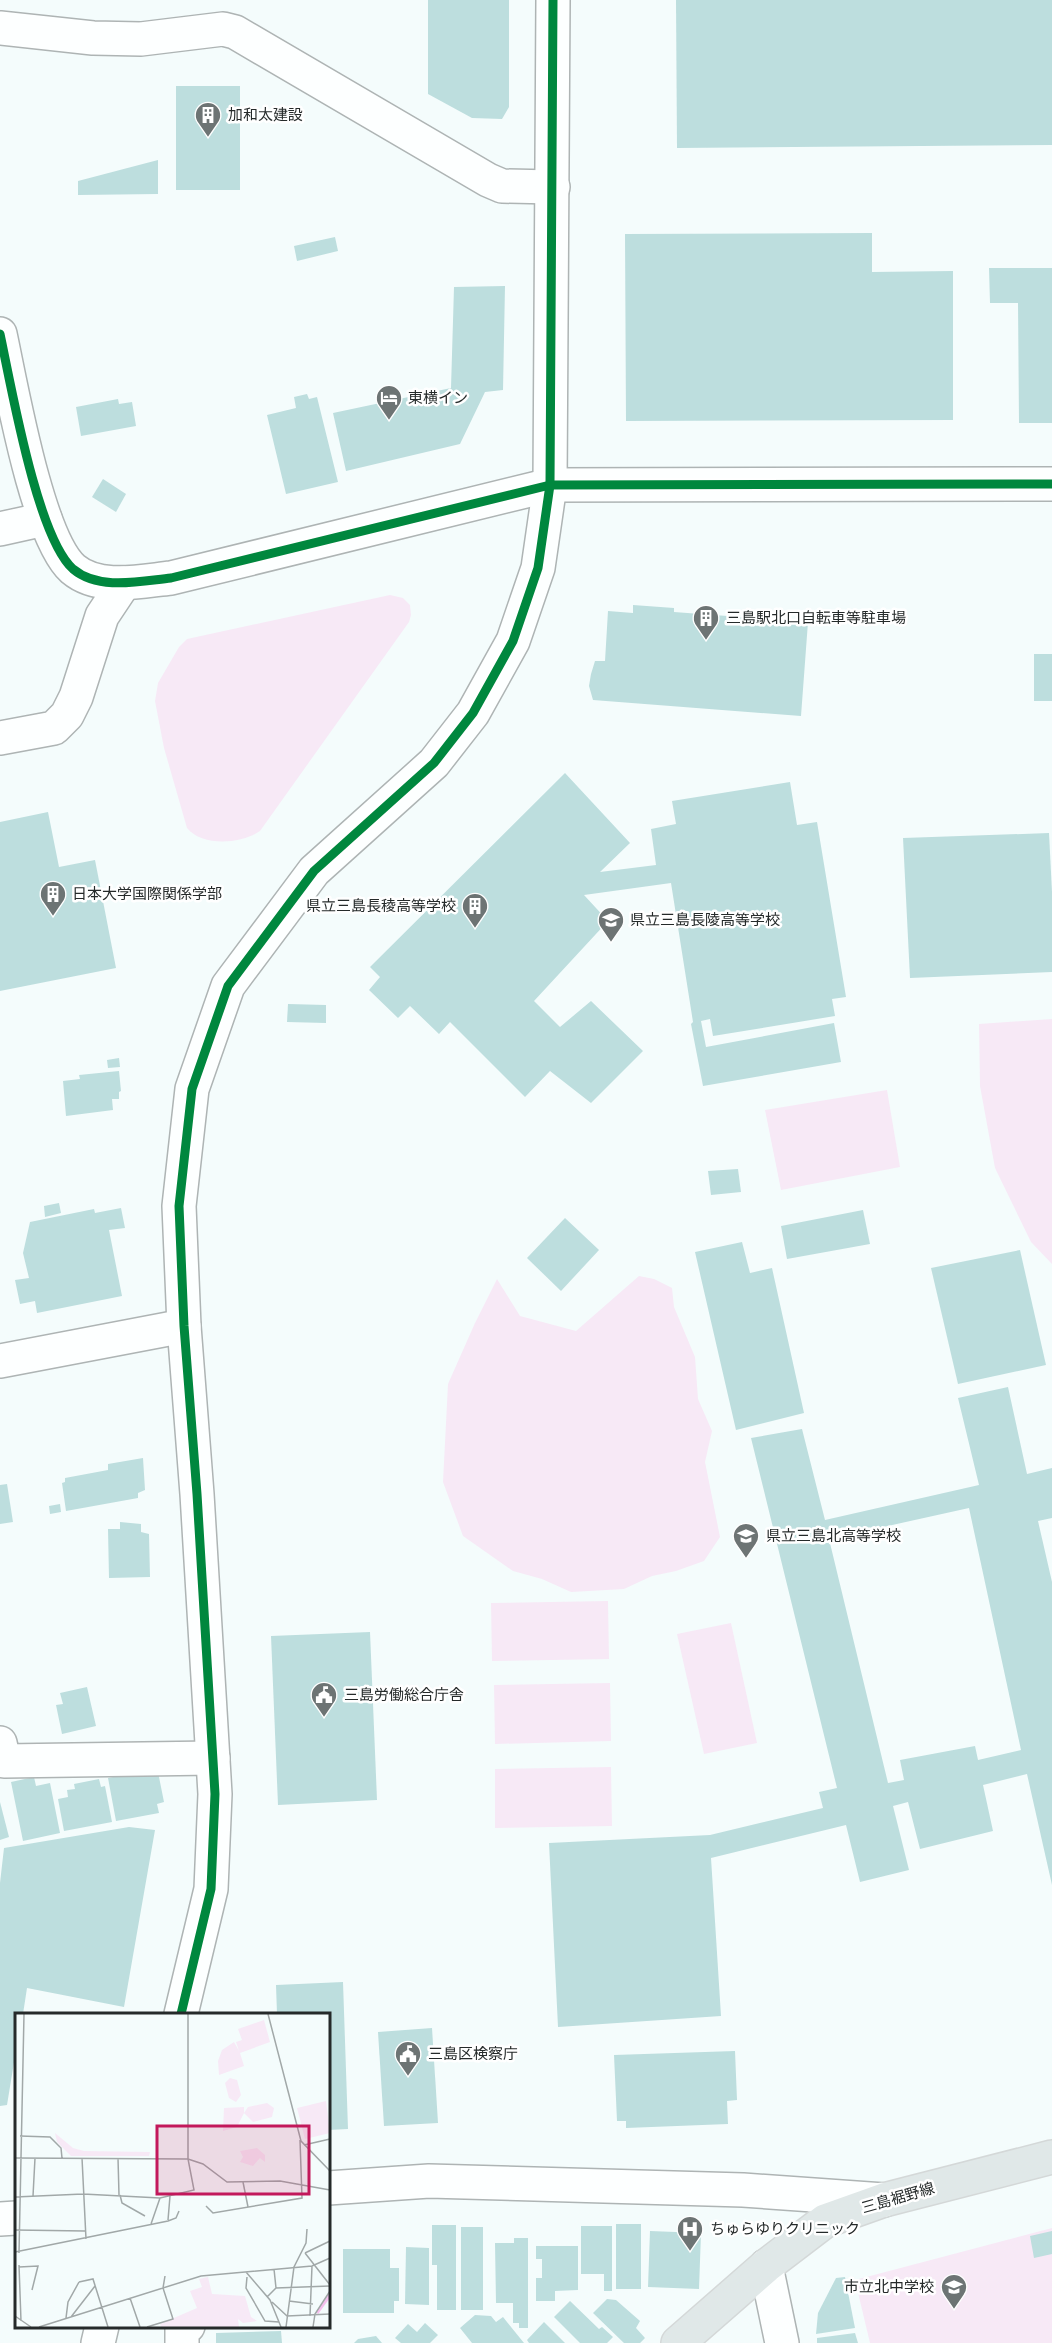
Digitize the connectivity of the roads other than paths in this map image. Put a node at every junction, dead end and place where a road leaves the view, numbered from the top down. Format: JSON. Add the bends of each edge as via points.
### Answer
{"nodes":[{"id":1,"x":553,"y":0,"type":"edge"},
{"id":2,"x":0,"y":28,"type":"edge"},
{"id":3,"x":553,"y":186,"type":"junction"},
{"id":4,"x":0,"y":334,"type":"edge"},
{"id":5,"x":8,"y":412,"type":"edge"},
{"id":6,"x":1052,"y":484,"type":"edge"},
{"id":7,"x":550,"y":485,"type":"junction"},
{"id":8,"x":45,"y":519,"type":"junction"},
{"id":9,"x":0,"y":529,"type":"edge"},
{"id":10,"x":124,"y":583,"type":"junction"},
{"id":11,"x":0,"y":738,"type":"edge"},
{"id":12,"x":184,"y":1326,"type":"junction"},
{"id":13,"x":0,"y":1362,"type":"edge"},
{"id":14,"x":0,"y":1743,"type":"edge"},
{"id":15,"x":213,"y":1758,"type":"junction"},
{"id":16,"x":181,"y":2013,"type":"edge"},
{"id":17,"x":1052,"y":2157,"type":"edge"},
{"id":18,"x":330,"y":2188,"type":"edge"},
{"id":19,"x":884,"y":2200,"type":"junction"},
{"id":20,"x":15,"y":2218,"type":"edge"},
{"id":21,"x":0,"y":2219,"type":"edge"},
{"id":22,"x":766,"y":2266,"type":"junction"},
{"id":23,"x":102,"y":2328,"type":"edge"},
{"id":24,"x":182,"y":2328,"type":"edge"},
{"id":25,"x":98,"y":2343,"type":"edge"},
{"id":26,"x":183,"y":2343,"type":"edge"},
{"id":27,"x":678,"y":2343,"type":"edge"},
{"id":28,"x":782,"y":2343,"type":"edge"}],
"edges":[{"from":1,"to":3,"type":"street"},
{"from":2,"to":3,"type":"street","via":[[141,39],[223,29],[235,32],[488,180],[502,186]]},
{"from":3,"to":7,"type":"street"},
{"from":4,"to":5,"type":"street"},
{"from":5,"to":8,"type":"street"},
{"from":6,"to":7,"type":"street"},
{"from":7,"to":10,"type":"street","via":[[171,578]]},
{"from":7,"to":12,"type":"street","via":[[538,568],[513,640],[473,713],[434,763],[314,871],[228,986],[192,1089],[179,1206]]},
{"from":8,"to":9,"type":"street"},
{"from":8,"to":10,"type":"street","via":[[73,569],[94,579]]},
{"from":10,"to":11,"type":"street","via":[[102,616],[67,714],[54,728]]},
{"from":12,"to":13,"type":"street"},
{"from":12,"to":15,"type":"street"},
{"from":14,"to":15,"type":"street","via":[[4,1761]]},
{"from":15,"to":16,"type":"street","via":[[211,1889]]},
{"from":17,"to":19,"type":"main road","name":"三島裾野線"},
{"from":18,"to":19,"type":"street","via":[[429,2181],[743,2190]]},
{"from":19,"to":22,"type":"main road","name":"三島裾野線","via":[[825,2222]]},
{"from":20,"to":21,"type":"street"},
{"from":22,"to":27,"type":"main road","name":"三島裾野線"},
{"from":22,"to":28,"type":"street"},
{"from":23,"to":25,"type":"street"},
{"from":24,"to":26,"type":"street"}]}
